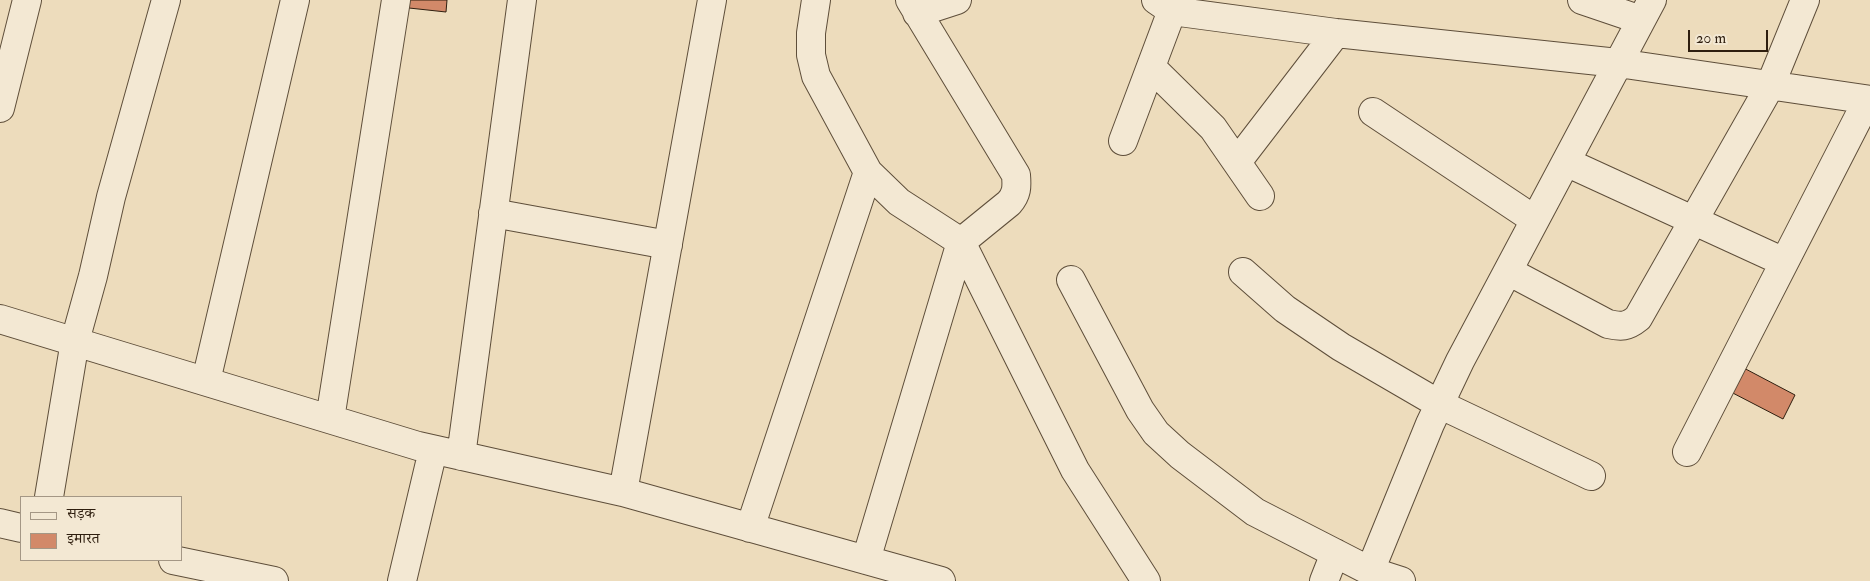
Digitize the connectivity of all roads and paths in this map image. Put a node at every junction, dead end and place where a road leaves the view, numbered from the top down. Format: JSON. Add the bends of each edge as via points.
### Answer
{"nodes":[{"id":1,"x":27,"y":0,"type":"edge"},
{"id":2,"x":166,"y":0,"type":"edge"},
{"id":3,"x":295,"y":0,"type":"edge"},
{"id":4,"x":396,"y":0,"type":"edge"},
{"id":5,"x":522,"y":0,"type":"edge"},
{"id":6,"x":712,"y":0,"type":"edge"},
{"id":7,"x":816,"y":0,"type":"edge"},
{"id":8,"x":958,"y":0,"type":"edge"},
{"id":9,"x":1582,"y":0,"type":"edge"},
{"id":10,"x":1804,"y":0,"type":"edge"},
{"id":11,"x":1168,"y":4,"type":"edge"},
{"id":12,"x":914,"y":6,"type":"edge"},
{"id":13,"x":1646,"y":10,"type":"edge"},
{"id":14,"x":1336,"y":33,"type":"junction"},
{"id":15,"x":1618,"y":64,"type":"junction"},
{"id":16,"x":1151,"y":67,"type":"junction"},
{"id":17,"x":1770,"y":86,"type":"junction"},
{"id":18,"x":1868,"y":100,"type":"edge"},
{"id":19,"x":0,"y":108,"type":"edge"},
{"id":20,"x":1373,"y":112,"type":"dead end"},
{"id":21,"x":1123,"y":141,"type":"dead end"},
{"id":22,"x":1237,"y":162,"type":"junction"},
{"id":23,"x":1566,"y":162,"type":"junction"},
{"id":24,"x":868,"y":172,"type":"junction"},
{"id":25,"x":1260,"y":196,"type":"dead end"},
{"id":26,"x":493,"y":213,"type":"junction"},
{"id":27,"x":1534,"y":220,"type":"junction"},
{"id":28,"x":1693,"y":220,"type":"junction"},
{"id":29,"x":961,"y":242,"type":"junction"},
{"id":30,"x":668,"y":245,"type":"junction"},
{"id":31,"x":1784,"y":262,"type":"junction"},
{"id":32,"x":1508,"y":271,"type":"junction"},
{"id":33,"x":1243,"y":272,"type":"dead end"},
{"id":34,"x":1071,"y":280,"type":"dead end"},
{"id":35,"x":0,"y":319,"type":"edge"},
{"id":36,"x":75,"y":341,"type":"junction"},
{"id":37,"x":206,"y":381,"type":"junction"},
{"id":38,"x":1439,"y":404,"type":"junction"},
{"id":39,"x":330,"y":419,"type":"junction"},
{"id":40,"x":433,"y":450,"type":"junction"},
{"id":41,"x":1687,"y":452,"type":"dead end"},
{"id":42,"x":461,"y":456,"type":"junction"},
{"id":43,"x":1592,"y":476,"type":"dead end"},
{"id":44,"x":622,"y":492,"type":"junction"},
{"id":45,"x":49,"y":496,"type":"edge"},
{"id":46,"x":0,"y":523,"type":"edge"},
{"id":47,"x":20,"y":528,"type":"edge"},
{"id":48,"x":750,"y":528,"type":"junction"},
{"id":49,"x":1334,"y":552,"type":"junction"},
{"id":50,"x":866,"y":560,"type":"junction"},
{"id":51,"x":178,"y":561,"type":"edge"},
{"id":52,"x":1370,"y":571,"type":"junction"},
{"id":53,"x":274,"y":581,"type":"edge"},
{"id":54,"x":402,"y":581,"type":"edge"},
{"id":55,"x":941,"y":581,"type":"edge"},
{"id":56,"x":1146,"y":581,"type":"edge"},
{"id":57,"x":1324,"y":581,"type":"edge"},
{"id":58,"x":1401,"y":581,"type":"edge"}],
"edges":[{"from":1,"to":19,"type":"street"},
{"from":2,"to":36,"type":"street","via":[[110,197]]},
{"from":3,"to":37,"type":"street"},
{"from":4,"to":39,"type":"street"},
{"from":5,"to":26,"type":"street"},
{"from":6,"to":30,"type":"street"},
{"from":7,"to":24,"type":"street","via":[[811,33],[811,55],[816,76]]},
{"from":8,"to":12,"type":"street"},
{"from":9,"to":13,"type":"street"},
{"from":10,"to":17,"type":"street"},
{"from":11,"to":14,"type":"street"},
{"from":11,"to":16,"type":"street"},
{"from":12,"to":29,"type":"street","via":[[1016,175],[1018,188],[1015,197]]},
{"from":13,"to":15,"type":"street"},
{"from":14,"to":15,"type":"street"},
{"from":14,"to":22,"type":"street"},
{"from":15,"to":17,"type":"street"},
{"from":15,"to":23,"type":"street"},
{"from":16,"to":21,"type":"street"},
{"from":16,"to":22,"type":"street","via":[[1213,128]]},
{"from":17,"to":18,"type":"street"},
{"from":17,"to":28,"type":"street"},
{"from":18,"to":31,"type":"street"},
{"from":20,"to":27,"type":"street"},
{"from":22,"to":25,"type":"street"},
{"from":23,"to":27,"type":"street"},
{"from":23,"to":28,"type":"street"},
{"from":24,"to":29,"type":"street","via":[[900,202]]},
{"from":24,"to":48,"type":"street"},
{"from":26,"to":30,"type":"street"},
{"from":26,"to":42,"type":"street"},
{"from":27,"to":32,"type":"street"},
{"from":28,"to":31,"type":"street"},
{"from":28,"to":32,"type":"street","via":[[1638,318],[1629,325],[1608,324]]},
{"from":29,"to":50,"type":"street"},
{"from":29,"to":56,"type":"street","via":[[1075,470]]},
{"from":30,"to":44,"type":"street"},
{"from":31,"to":41,"type":"street"},
{"from":32,"to":38,"type":"street"},
{"from":33,"to":38,"type":"street","via":[[1309,326]]},
{"from":34,"to":49,"type":"street","via":[[1140,410],[1156,433],[1255,512]]},
{"from":35,"to":36,"type":"street"},
{"from":36,"to":37,"type":"street"},
{"from":36,"to":45,"type":"street"},
{"from":37,"to":39,"type":"street"},
{"from":38,"to":43,"type":"street"},
{"from":38,"to":52,"type":"street"},
{"from":39,"to":40,"type":"street"},
{"from":40,"to":42,"type":"street"},
{"from":40,"to":54,"type":"street"},
{"from":42,"to":44,"type":"street"},
{"from":44,"to":48,"type":"street"},
{"from":46,"to":47,"type":"street"},
{"from":48,"to":50,"type":"street"},
{"from":49,"to":52,"type":"street"},
{"from":49,"to":57,"type":"street"},
{"from":50,"to":55,"type":"street"},
{"from":51,"to":53,"type":"street"},
{"from":52,"to":58,"type":"street"}]}
